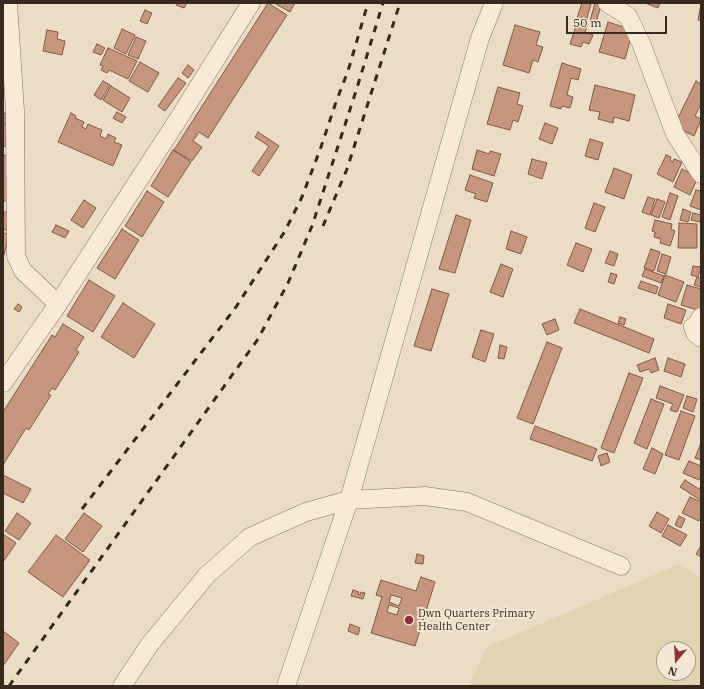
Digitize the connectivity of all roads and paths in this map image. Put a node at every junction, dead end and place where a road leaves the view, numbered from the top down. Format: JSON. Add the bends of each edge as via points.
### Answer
{"nodes":[{"id":1,"x":8,"y":3,"type":"edge"},
{"id":2,"x":251,"y":3,"type":"edge"},
{"id":3,"x":494,"y":3,"type":"edge"},
{"id":4,"x":607,"y":3,"type":"edge"},
{"id":5,"x":698,"y":164,"type":"edge"},
{"id":6,"x":58,"y":304,"type":"junction"},
{"id":7,"x":701,"y":317,"type":"edge"},
{"id":8,"x":701,"y":338,"type":"edge"},
{"id":9,"x":3,"y":383,"type":"edge"},
{"id":10,"x":349,"y":500,"type":"junction"},
{"id":11,"x":621,"y":566,"type":"dead end"},
{"id":12,"x":122,"y":686,"type":"edge"},
{"id":13,"x":286,"y":686,"type":"edge"}],
"edges":[{"from":1,"to":6,"type":"street","via":[[15,111],[16,256],[23,271]]},
{"from":2,"to":6,"type":"street"},
{"from":3,"to":10,"type":"street","via":[[478,46]]},
{"from":4,"to":5,"type":"street","via":[[628,16],[642,44],[675,134]]},
{"from":6,"to":9,"type":"street"},
{"from":7,"to":8,"type":"street","via":[[693,327]]},
{"from":10,"to":11,"type":"street","via":[[425,496],[467,502]]},
{"from":10,"to":12,"type":"street","via":[[306,512],[250,537],[207,575],[150,644]]},
{"from":10,"to":13,"type":"street"}]}
